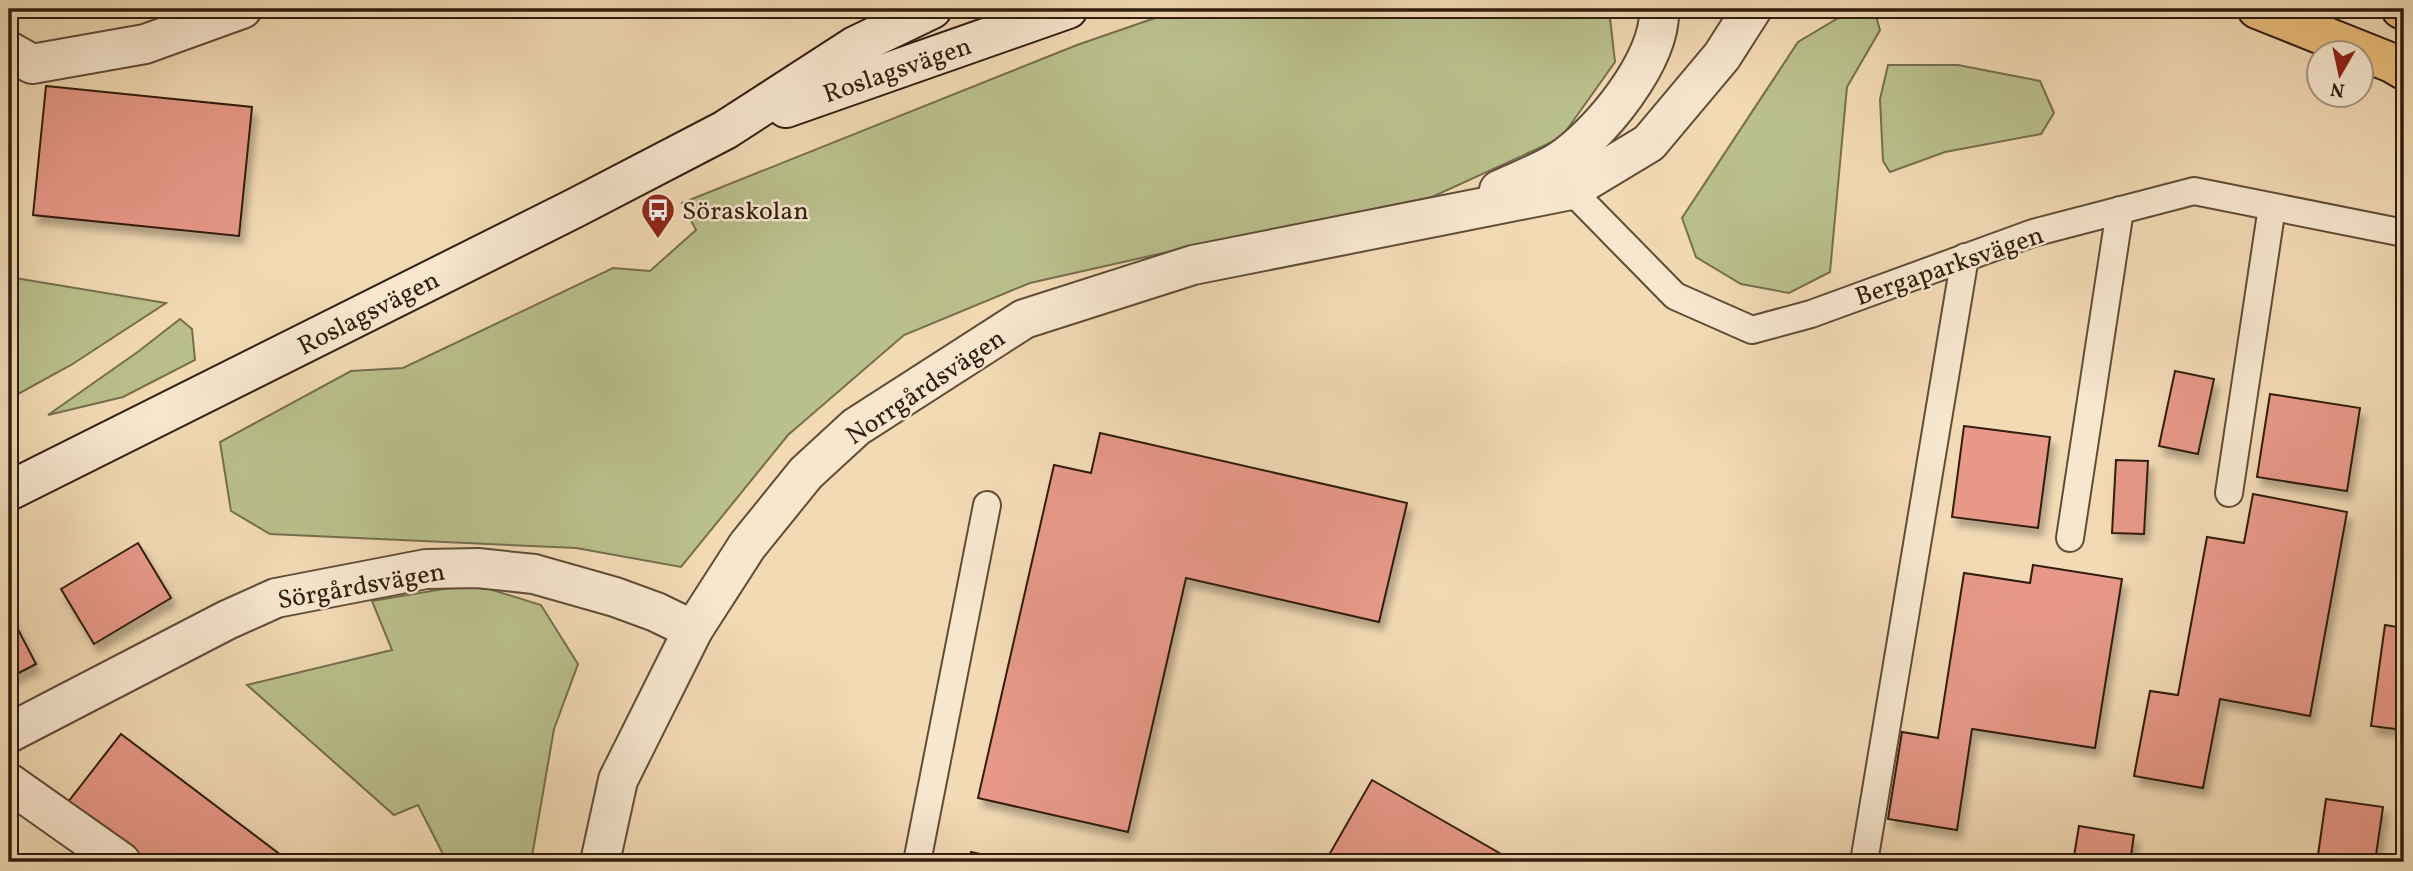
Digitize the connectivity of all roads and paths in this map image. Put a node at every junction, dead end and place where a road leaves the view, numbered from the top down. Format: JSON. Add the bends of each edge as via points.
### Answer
{"nodes":[{"id":1,"x":242,"y":9,"type":"edge"},
{"id":2,"x":932,"y":9,"type":"edge"},
{"id":3,"x":1068,"y":9,"type":"edge"},
{"id":4,"x":1659,"y":9,"type":"edge"},
{"id":5,"x":1752,"y":9,"type":"edge"},
{"id":6,"x":2257,"y":9,"type":"edge"},
{"id":7,"x":9,"y":51,"type":"edge"},
{"id":8,"x":2404,"y":70,"type":"edge"},
{"id":9,"x":725,"y":130,"type":"junction"},
{"id":10,"x":1564,"y":176,"type":"junction"},
{"id":11,"x":2272,"y":206,"type":"junction"},
{"id":12,"x":2120,"y":210,"type":"junction"},
{"id":13,"x":2404,"y":233,"type":"edge"},
{"id":14,"x":1965,"y":257,"type":"junction"},
{"id":15,"x":9,"y":491,"type":"edge"},
{"id":16,"x":2229,"y":493,"type":"dead end"},
{"id":17,"x":988,"y":505,"type":"dead end"},
{"id":18,"x":2070,"y":538,"type":"dead end"},
{"id":19,"x":693,"y":630,"type":"junction"},
{"id":20,"x":9,"y":733,"type":"edge"},
{"id":21,"x":9,"y":783,"type":"edge"},
{"id":22,"x":121,"y":862,"type":"edge"},
{"id":23,"x":600,"y":862,"type":"edge"},
{"id":24,"x":917,"y":862,"type":"edge"},
{"id":25,"x":1864,"y":862,"type":"edge"}],
"edges":[{"from":1,"to":7,"type":"street","via":[[145,44],[32,64]]},
{"from":2,"to":9,"type":"street","name":"Roslagsvägen","via":[[855,46]]},
{"from":3,"to":9,"type":"street","name":"Roslagsvägen"},
{"from":4,"to":10,"type":"street","name":"Norrgårdsvägen","via":[[1660,22],[1637,78]]},
{"from":5,"to":10,"type":"street","name":"Norrgårdsvägen","via":[[1722,56],[1649,143]]},
{"from":6,"to":8,"type":"main road"},
{"from":9,"to":15,"type":"street","name":"Roslagsvägen"},
{"from":10,"to":14,"type":"lane","name":"Bergaparksvägen","via":[[1675,296],[1752,330],[1811,314]]},
{"from":10,"to":19,"type":"street","name":"Norrgårdsvägen","via":[[1443,216],[1193,265],[1024,319],[856,427],[806,473],[747,547]]},
{"from":11,"to":12,"type":"lane","name":"Bergaparksvägen","via":[[2194,191]]},
{"from":11,"to":13,"type":"lane","name":"Bergaparksvägen"},
{"from":11,"to":16,"type":"lane"},
{"from":12,"to":14,"type":"lane","name":"Bergaparksvägen"},
{"from":12,"to":18,"type":"lane"},
{"from":14,"to":25,"type":"lane"},
{"from":17,"to":24,"type":"lane"},
{"from":19,"to":20,"type":"street","name":"Sörgårdsvägen","via":[[615,597],[534,574],[426,569],[276,598]]},
{"from":19,"to":23,"type":"street","name":"Norrgårdsvägen","via":[[618,780]]},
{"from":21,"to":22,"type":"street"}]}
